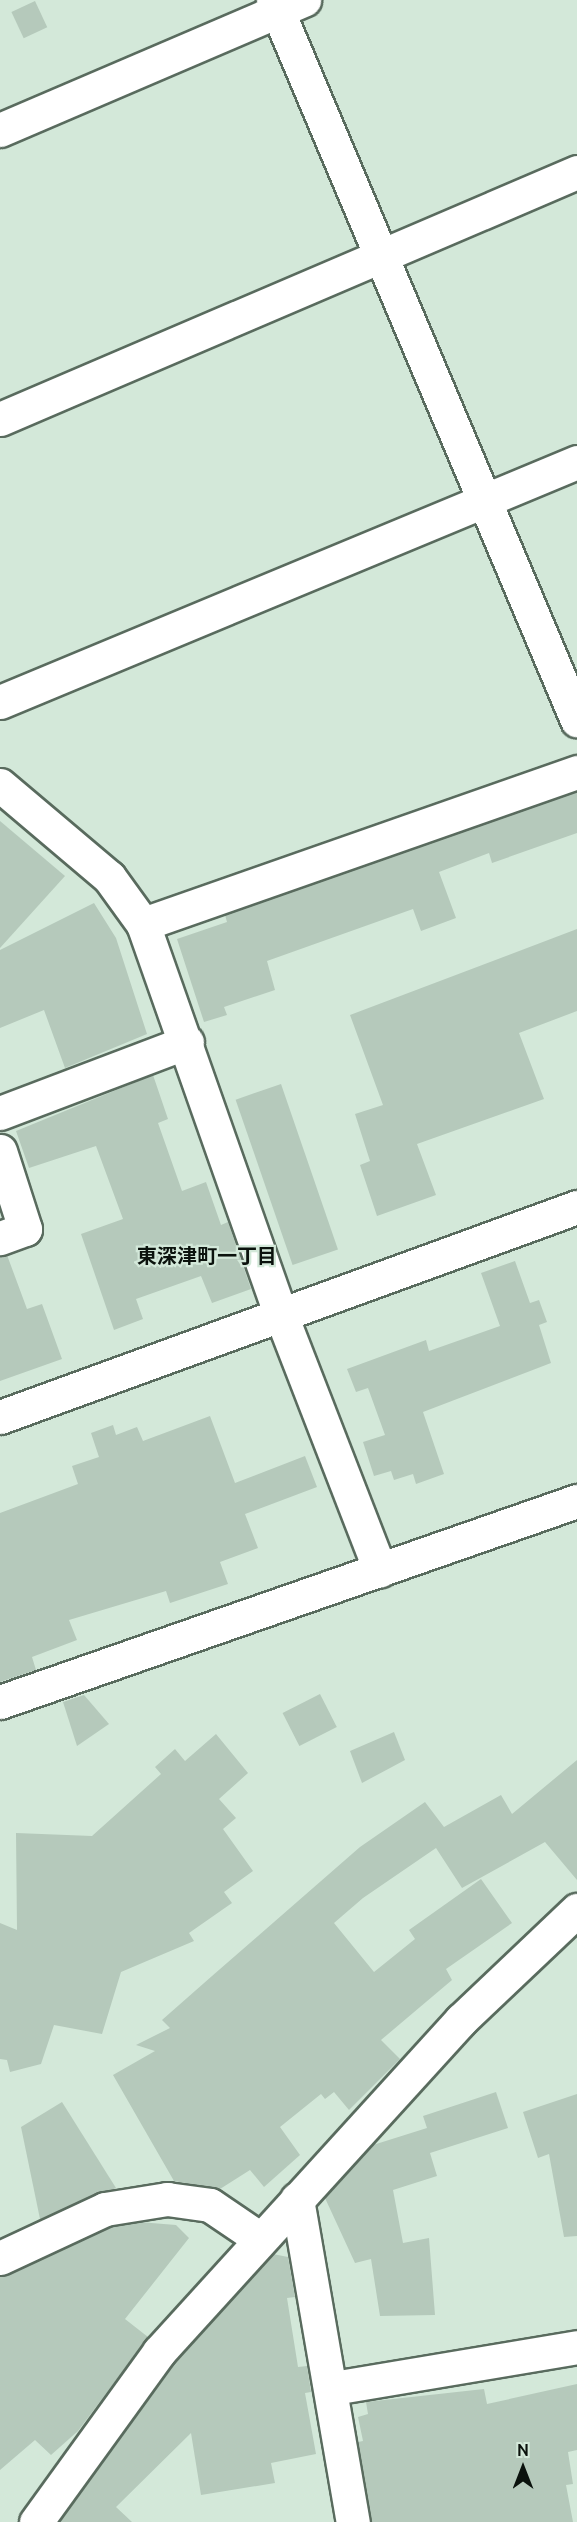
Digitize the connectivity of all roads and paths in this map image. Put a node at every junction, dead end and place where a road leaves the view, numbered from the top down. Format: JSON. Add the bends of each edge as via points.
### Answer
{"nodes":[{"id":1,"x":285,"y":4,"type":"edge"},
{"id":2,"x":0,"y":130,"type":"edge"},
{"id":3,"x":577,"y":172,"type":"edge"},
{"id":4,"x":380,"y":257,"type":"junction"},
{"id":5,"x":0,"y":418,"type":"edge"},
{"id":6,"x":577,"y":462,"type":"edge"},
{"id":7,"x":482,"y":503,"type":"junction"},
{"id":8,"x":0,"y":702,"type":"edge"},
{"id":9,"x":577,"y":720,"type":"edge"},
{"id":10,"x":577,"y":772,"type":"edge"},
{"id":11,"x":0,"y":785,"type":"edge"},
{"id":12,"x":144,"y":924,"type":"junction"},
{"id":13,"x":187,"y":1042,"type":"junction"},
{"id":14,"x":0,"y":1113,"type":"edge"},
{"id":15,"x":0,"y":1151,"type":"edge"},
{"id":16,"x":577,"y":1207,"type":"edge"},
{"id":17,"x":0,"y":1238,"type":"edge"},
{"id":18,"x":281,"y":1315,"type":"junction"},
{"id":19,"x":0,"y":1417,"type":"edge"},
{"id":20,"x":577,"y":1501,"type":"edge"},
{"id":21,"x":380,"y":1570,"type":"junction"},
{"id":22,"x":0,"y":1702,"type":"edge"},
{"id":23,"x":577,"y":1910,"type":"edge"},
{"id":24,"x":297,"y":2199,"type":"junction"},
{"id":25,"x":260,"y":2239,"type":"junction"},
{"id":26,"x":0,"y":2258,"type":"edge"},
{"id":27,"x":577,"y":2347,"type":"edge"},
{"id":28,"x":333,"y":2388,"type":"junction"},
{"id":29,"x":36,"y":2522,"type":"edge"},
{"id":30,"x":353,"y":2522,"type":"edge"}],
"edges":[{"from":1,"to":2,"type":"street"},
{"from":1,"to":4,"type":"street"},
{"from":3,"to":4,"type":"street"},
{"from":4,"to":5,"type":"street"},
{"from":4,"to":7,"type":"street"},
{"from":6,"to":7,"type":"street"},
{"from":7,"to":8,"type":"street"},
{"from":7,"to":9,"type":"street"},
{"from":10,"to":12,"type":"street"},
{"from":11,"to":12,"type":"street","via":[[109,877]]},
{"from":12,"to":13,"type":"street"},
{"from":13,"to":14,"type":"street"},
{"from":13,"to":18,"type":"street"},
{"from":15,"to":17,"type":"street","via":[[26,1229]]},
{"from":16,"to":18,"type":"street"},
{"from":18,"to":19,"type":"street"},
{"from":18,"to":21,"type":"street"},
{"from":20,"to":21,"type":"street"},
{"from":21,"to":22,"type":"street"},
{"from":23,"to":24,"type":"street","via":[[461,2020]]},
{"from":24,"to":25,"type":"street"},
{"from":24,"to":28,"type":"street"},
{"from":25,"to":26,"type":"street","via":[[210,2205],[167,2199],[105,2209]]},
{"from":25,"to":29,"type":"street","via":[[159,2352]]},
{"from":27,"to":28,"type":"street"},
{"from":28,"to":30,"type":"street"}]}
